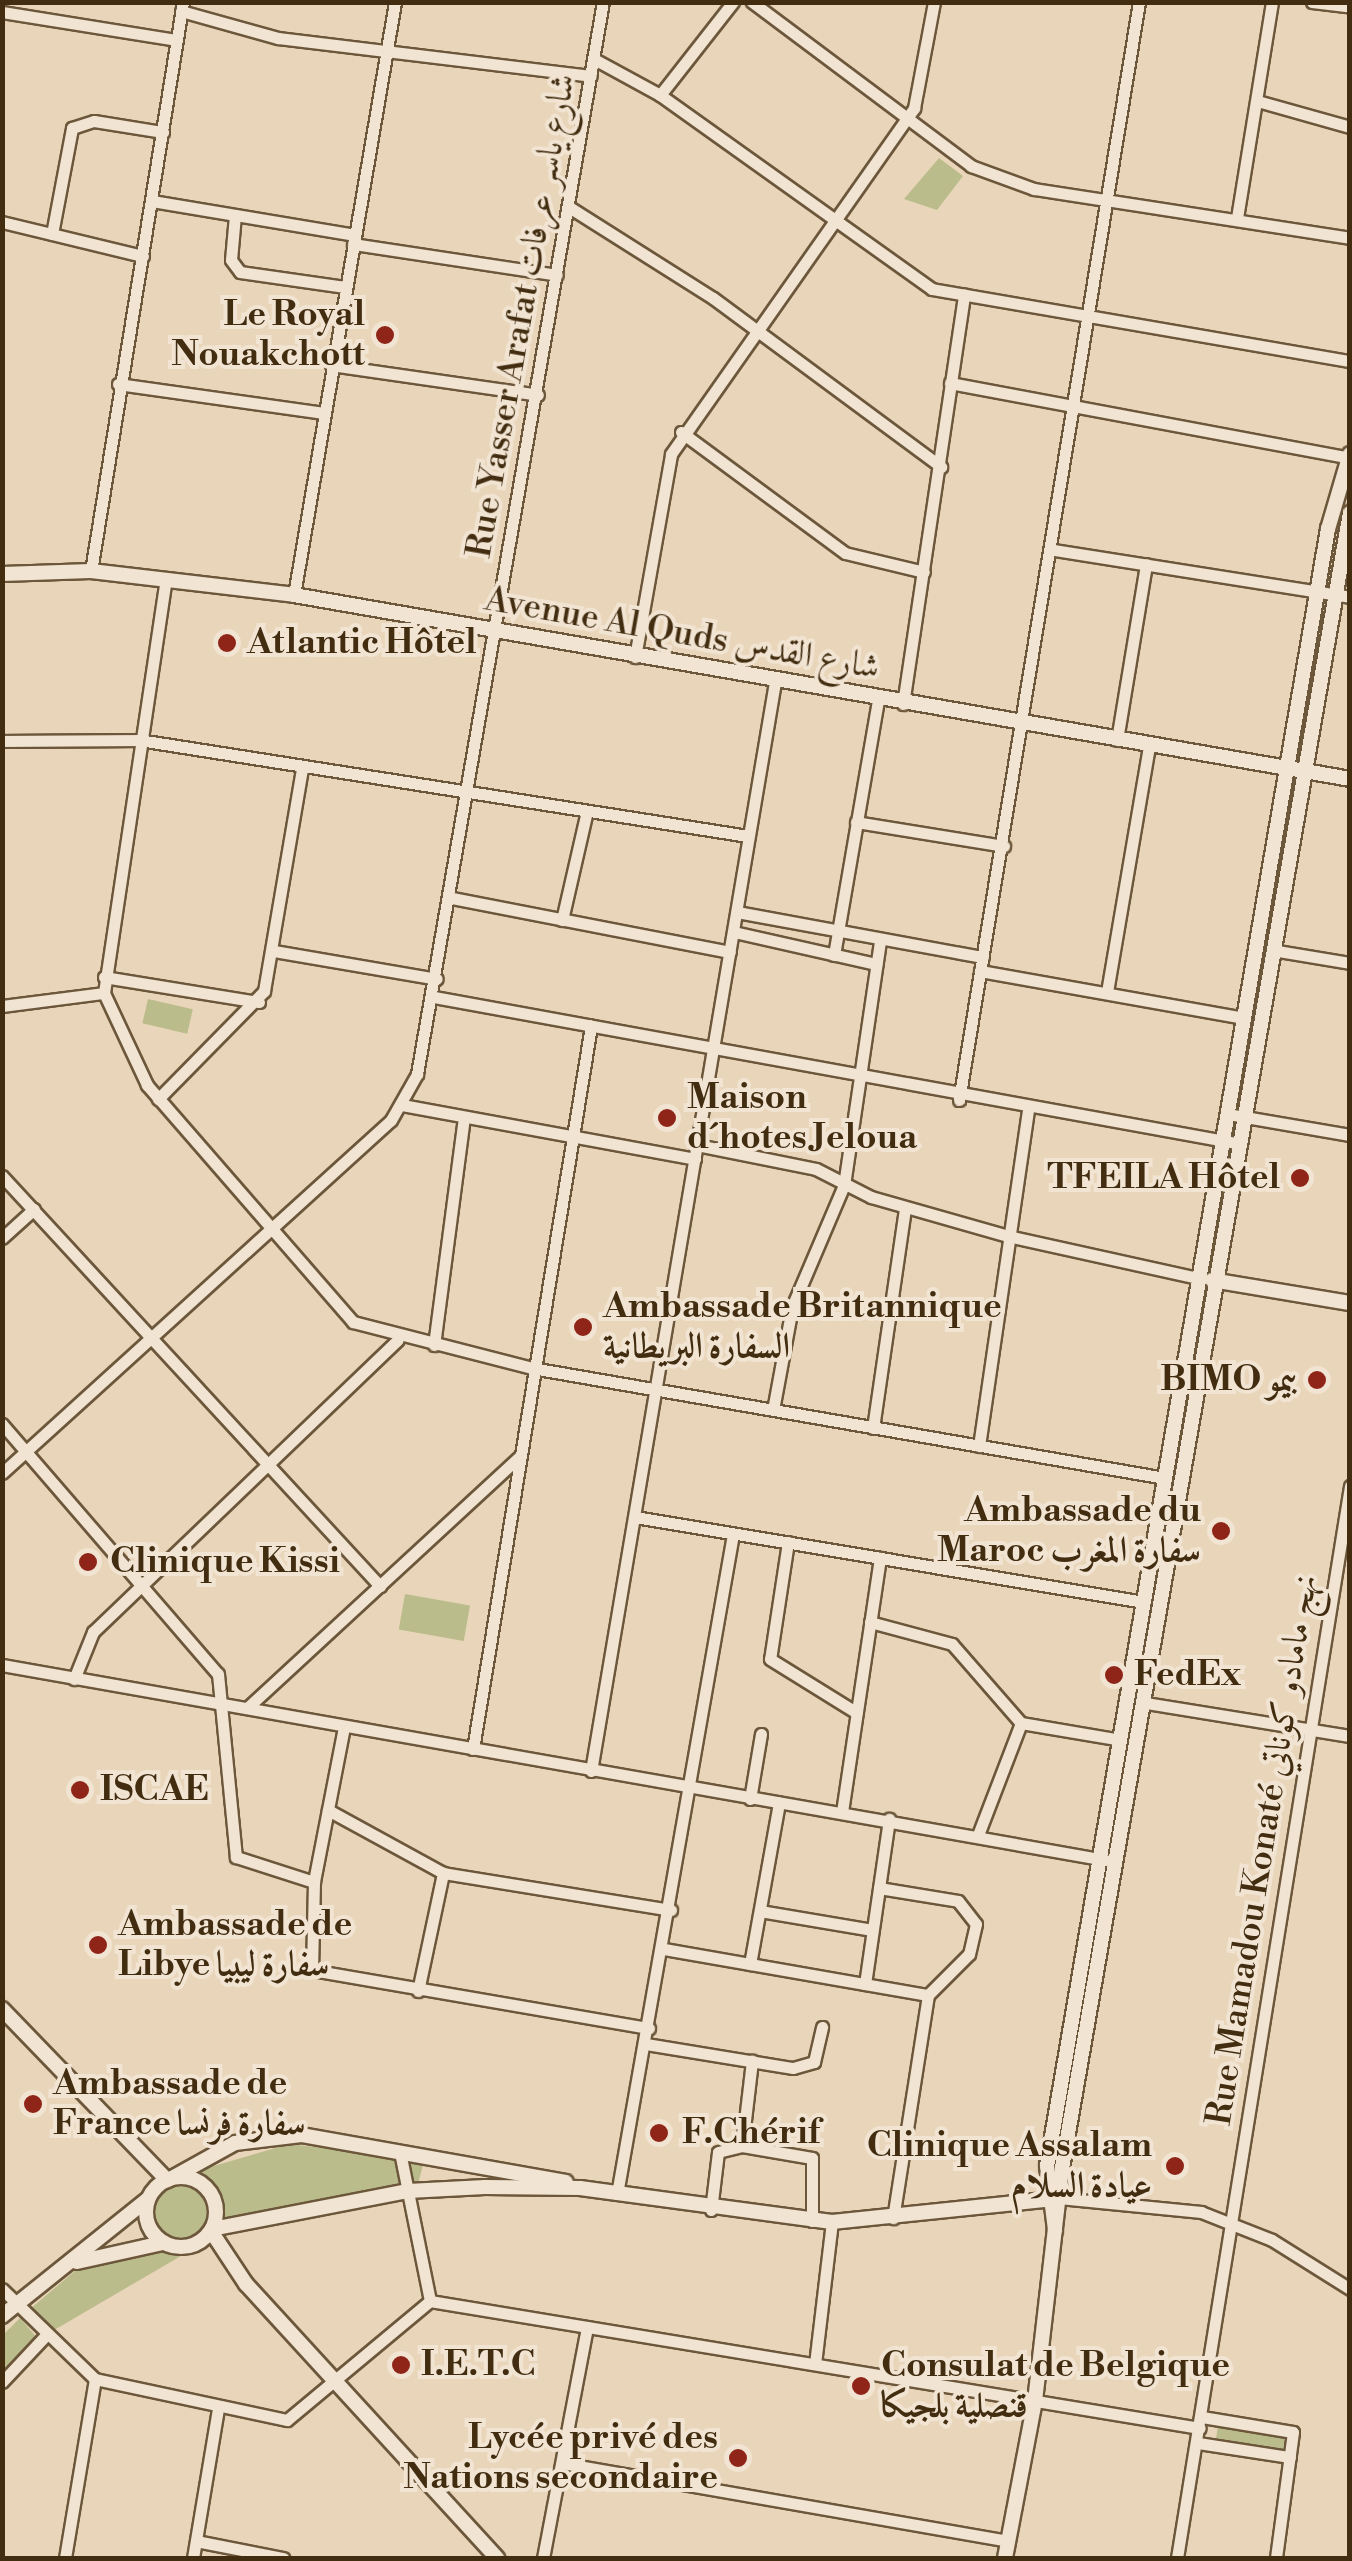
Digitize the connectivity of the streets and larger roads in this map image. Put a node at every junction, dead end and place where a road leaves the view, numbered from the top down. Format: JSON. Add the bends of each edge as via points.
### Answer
{"nodes":[{"id":1,"x":395,"y":2,"type":"edge"},
{"id":2,"x":603,"y":2,"type":"edge"},
{"id":3,"x":732,"y":2,"type":"edge"},
{"id":4,"x":752,"y":2,"type":"edge"},
{"id":5,"x":934,"y":2,"type":"edge"},
{"id":6,"x":1139,"y":2,"type":"edge"},
{"id":7,"x":1272,"y":2,"type":"edge"},
{"id":8,"x":1312,"y":2,"type":"edge"},
{"id":9,"x":182,"y":7,"type":"edge"},
{"id":10,"x":1350,"y":7,"type":"edge"},
{"id":11,"x":2,"y":12,"type":"edge"},
{"id":12,"x":176,"y":40,"type":"junction"},
{"id":13,"x":386,"y":53,"type":"junction"},
{"id":14,"x":594,"y":59,"type":"junction"},
{"id":15,"x":591,"y":76,"type":"junction"},
{"id":16,"x":660,"y":95,"type":"junction"},
{"id":17,"x":1261,"y":102,"type":"junction"},
{"id":18,"x":906,"y":121,"type":"junction"},
{"id":19,"x":1350,"y":127,"type":"edge"},
{"id":20,"x":162,"y":132,"type":"junction"},
{"id":21,"x":1105,"y":196,"type":"junction"},
{"id":22,"x":152,"y":201,"type":"junction"},
{"id":23,"x":569,"y":207,"type":"junction"},
{"id":24,"x":235,"y":216,"type":"junction"},
{"id":25,"x":1237,"y":218,"type":"junction"},
{"id":26,"x":2,"y":222,"type":"edge"},
{"id":27,"x":829,"y":223,"type":"junction"},
{"id":28,"x":52,"y":234,"type":"junction"},
{"id":29,"x":1350,"y":238,"type":"edge"},
{"id":30,"x":354,"y":240,"type":"junction"},
{"id":31,"x":142,"y":256,"type":"junction"},
{"id":32,"x":557,"y":274,"type":"junction"},
{"id":33,"x":346,"y":287,"type":"junction"},
{"id":34,"x":964,"y":295,"type":"junction"},
{"id":35,"x":1084,"y":316,"type":"junction"},
{"id":36,"x":752,"y":329,"type":"junction"},
{"id":37,"x":1350,"y":361,"type":"edge"},
{"id":38,"x":331,"y":364,"type":"junction"},
{"id":39,"x":950,"y":383,"type":"junction"},
{"id":40,"x":118,"y":384,"type":"junction"},
{"id":41,"x":538,"y":395,"type":"junction"},
{"id":42,"x":1070,"y":411,"type":"junction"},
{"id":43,"x":324,"y":413,"type":"junction"},
{"id":44,"x":682,"y":432,"type":"junction"},
{"id":45,"x":1349,"y":456,"type":"edge"},
{"id":46,"x":941,"y":467,"type":"junction"},
{"id":47,"x":1350,"y":513,"type":"edge"},
{"id":48,"x":1054,"y":550,"type":"junction"},
{"id":49,"x":1146,"y":564,"type":"junction"},
{"id":50,"x":91,"y":572,"type":"junction"},
{"id":51,"x":924,"y":572,"type":"junction"},
{"id":52,"x":2,"y":574,"type":"edge"},
{"id":53,"x":166,"y":578,"type":"junction"},
{"id":54,"x":1325,"y":592,"type":"junction"},
{"id":55,"x":294,"y":595,"type":"junction"},
{"id":56,"x":1350,"y":597,"type":"edge"},
{"id":57,"x":498,"y":632,"type":"junction"},
{"id":58,"x":635,"y":657,"type":"junction"},
{"id":59,"x":776,"y":682,"type":"junction"},
{"id":60,"x":878,"y":700,"type":"junction"},
{"id":61,"x":902,"y":704,"type":"junction"},
{"id":62,"x":1027,"y":725,"type":"junction"},
{"id":63,"x":139,"y":740,"type":"junction"},
{"id":64,"x":1117,"y":740,"type":"junction"},
{"id":65,"x":2,"y":742,"type":"edge"},
{"id":66,"x":1149,"y":746,"type":"junction"},
{"id":67,"x":302,"y":768,"type":"junction"},
{"id":68,"x":1293,"y":769,"type":"junction"},
{"id":69,"x":1350,"y":779,"type":"edge"},
{"id":70,"x":468,"y":798,"type":"junction"},
{"id":71,"x":586,"y":815,"type":"junction"},
{"id":72,"x":856,"y":822,"type":"junction"},
{"id":73,"x":748,"y":836,"type":"junction"},
{"id":74,"x":1004,"y":846,"type":"junction"},
{"id":75,"x":452,"y":898,"type":"junction"},
{"id":76,"x":737,"y":912,"type":"junction"},
{"id":77,"x":562,"y":920,"type":"junction"},
{"id":78,"x":734,"y":932,"type":"junction"},
{"id":79,"x":839,"y":933,"type":"junction"},
{"id":80,"x":880,"y":942,"type":"junction"},
{"id":81,"x":1272,"y":950,"type":"junction"},
{"id":82,"x":274,"y":951,"type":"junction"},
{"id":83,"x":730,"y":952,"type":"junction"},
{"id":84,"x":834,"y":955,"type":"junction"},
{"id":85,"x":1350,"y":963,"type":"edge"},
{"id":86,"x":876,"y":964,"type":"junction"},
{"id":87,"x":982,"y":964,"type":"junction"},
{"id":88,"x":104,"y":977,"type":"junction"},
{"id":89,"x":438,"y":979,"type":"junction"},
{"id":90,"x":104,"y":992,"type":"junction"},
{"id":91,"x":1107,"y":992,"type":"junction"},
{"id":92,"x":434,"y":997,"type":"junction"},
{"id":93,"x":259,"y":1002,"type":"junction"},
{"id":94,"x":2,"y":1006,"type":"edge"},
{"id":95,"x":1243,"y":1018,"type":"junction"},
{"id":96,"x":591,"y":1026,"type":"junction"},
{"id":97,"x":713,"y":1048,"type":"junction"},
{"id":98,"x":856,"y":1080,"type":"junction"},
{"id":99,"x":158,"y":1099,"type":"junction"},
{"id":100,"x":959,"y":1100,"type":"junction"},
{"id":101,"x":402,"y":1105,"type":"junction"},
{"id":102,"x":1028,"y":1112,"type":"junction"},
{"id":103,"x":1228,"y":1114,"type":"junction"},
{"id":104,"x":1245,"y":1117,"type":"junction"},
{"id":105,"x":464,"y":1118,"type":"junction"},
{"id":106,"x":1350,"y":1134,"type":"edge"},
{"id":107,"x":572,"y":1139,"type":"junction"},
{"id":108,"x":1224,"y":1142,"type":"junction"},
{"id":109,"x":1241,"y":1144,"type":"junction"},
{"id":110,"x":697,"y":1145,"type":"junction"},
{"id":111,"x":694,"y":1159,"type":"junction"},
{"id":112,"x":2,"y":1176,"type":"edge"},
{"id":113,"x":844,"y":1185,"type":"junction"},
{"id":114,"x":34,"y":1208,"type":"junction"},
{"id":115,"x":906,"y":1208,"type":"junction"},
{"id":116,"x":274,"y":1224,"type":"junction"},
{"id":117,"x":1008,"y":1236,"type":"junction"},
{"id":118,"x":2,"y":1238,"type":"edge"},
{"id":119,"x":1198,"y":1278,"type":"junction"},
{"id":120,"x":1218,"y":1282,"type":"junction"},
{"id":121,"x":1350,"y":1303,"type":"edge"},
{"id":122,"x":154,"y":1336,"type":"junction"},
{"id":123,"x":396,"y":1340,"type":"junction"},
{"id":124,"x":434,"y":1346,"type":"junction"},
{"id":125,"x":532,"y":1368,"type":"junction"},
{"id":126,"x":656,"y":1390,"type":"junction"},
{"id":127,"x":773,"y":1410,"type":"junction"},
{"id":128,"x":2,"y":1424,"type":"edge"},
{"id":129,"x":873,"y":1428,"type":"junction"},
{"id":130,"x":979,"y":1446,"type":"junction"},
{"id":131,"x":27,"y":1450,"type":"junction"},
{"id":132,"x":518,"y":1458,"type":"junction"},
{"id":133,"x":270,"y":1462,"type":"junction"},
{"id":134,"x":2,"y":1472,"type":"edge"},
{"id":135,"x":1165,"y":1478,"type":"junction"},
{"id":136,"x":1350,"y":1486,"type":"edge"},
{"id":137,"x":636,"y":1517,"type":"junction"},
{"id":138,"x":733,"y":1534,"type":"junction"},
{"id":139,"x":788,"y":1542,"type":"junction"},
{"id":140,"x":880,"y":1558,"type":"junction"},
{"id":141,"x":146,"y":1579,"type":"junction"},
{"id":142,"x":380,"y":1586,"type":"junction"},
{"id":143,"x":1144,"y":1602,"type":"junction"},
{"id":144,"x":870,"y":1622,"type":"junction"},
{"id":145,"x":2,"y":1665,"type":"edge"},
{"id":146,"x":74,"y":1679,"type":"junction"},
{"id":147,"x":1146,"y":1703,"type":"junction"},
{"id":148,"x":220,"y":1705,"type":"junction"},
{"id":149,"x":247,"y":1708,"type":"junction"},
{"id":150,"x":857,"y":1712,"type":"junction"},
{"id":151,"x":1021,"y":1723,"type":"junction"},
{"id":152,"x":344,"y":1727,"type":"junction"},
{"id":153,"x":1306,"y":1729,"type":"junction"},
{"id":154,"x":761,"y":1734,"type":"dead end"},
{"id":155,"x":1350,"y":1736,"type":"edge"},
{"id":156,"x":1121,"y":1740,"type":"junction"},
{"id":157,"x":473,"y":1749,"type":"junction"},
{"id":158,"x":591,"y":1771,"type":"junction"},
{"id":159,"x":686,"y":1787,"type":"junction"},
{"id":160,"x":750,"y":1799,"type":"junction"},
{"id":161,"x":778,"y":1803,"type":"junction"},
{"id":162,"x":328,"y":1810,"type":"junction"},
{"id":163,"x":842,"y":1812,"type":"junction"},
{"id":164,"x":888,"y":1819,"type":"junction"},
{"id":165,"x":978,"y":1835,"type":"junction"},
{"id":166,"x":1109,"y":1860,"type":"junction"},
{"id":167,"x":443,"y":1873,"type":"junction"},
{"id":168,"x":314,"y":1882,"type":"junction"},
{"id":169,"x":879,"y":1888,"type":"junction"},
{"id":170,"x":671,"y":1910,"type":"junction"},
{"id":171,"x":760,"y":1911,"type":"junction"},
{"id":172,"x":872,"y":1930,"type":"junction"},
{"id":173,"x":664,"y":1949,"type":"junction"},
{"id":174,"x":750,"y":1964,"type":"junction"},
{"id":175,"x":864,"y":1984,"type":"junction"},
{"id":176,"x":418,"y":1992,"type":"junction"},
{"id":177,"x":928,"y":1994,"type":"junction"},
{"id":178,"x":2,"y":2009,"type":"edge"},
{"id":179,"x":649,"y":2028,"type":"junction"},
{"id":180,"x":822,"y":2028,"type":"dead end"},
{"id":181,"x":646,"y":2044,"type":"junction"},
{"id":182,"x":752,"y":2061,"type":"junction"},
{"id":183,"x":742,"y":2146,"type":"junction"},
{"id":184,"x":400,"y":2152,"type":"junction"},
{"id":185,"x":134,"y":2153,"type":"junction"},
{"id":186,"x":168,"y":2179,"type":"junction"},
{"id":187,"x":580,"y":2188,"type":"junction"},
{"id":188,"x":408,"y":2191,"type":"junction"},
{"id":189,"x":151,"y":2194,"type":"junction"},
{"id":190,"x":617,"y":2194,"type":"junction"},
{"id":191,"x":1052,"y":2199,"type":"junction"},
{"id":192,"x":710,"y":2210,"type":"junction"},
{"id":193,"x":893,"y":2218,"type":"junction"},
{"id":194,"x":812,"y":2221,"type":"junction"},
{"id":195,"x":832,"y":2222,"type":"junction"},
{"id":196,"x":1234,"y":2222,"type":"junction"},
{"id":197,"x":211,"y":2230,"type":"junction"},
{"id":198,"x":163,"y":2243,"type":"junction"},
{"id":199,"x":194,"y":2244,"type":"junction"},
{"id":200,"x":66,"y":2265,"type":"junction"},
{"id":201,"x":234,"y":2270,"type":"junction"},
{"id":202,"x":1350,"y":2288,"type":"edge"},
{"id":203,"x":2,"y":2289,"type":"edge"},
{"id":204,"x":430,"y":2300,"type":"junction"},
{"id":205,"x":17,"y":2303,"type":"junction"},
{"id":206,"x":2,"y":2316,"type":"edge"},
{"id":207,"x":586,"y":2326,"type":"junction"},
{"id":208,"x":48,"y":2334,"type":"junction"},
{"id":209,"x":814,"y":2364,"type":"junction"},
{"id":210,"x":95,"y":2379,"type":"junction"},
{"id":211,"x":2,"y":2382,"type":"edge"},
{"id":212,"x":334,"y":2382,"type":"junction"},
{"id":213,"x":1035,"y":2401,"type":"junction"},
{"id":214,"x":218,"y":2408,"type":"junction"},
{"id":215,"x":1201,"y":2423,"type":"junction"},
{"id":216,"x":1198,"y":2444,"type":"junction"},
{"id":217,"x":1290,"y":2457,"type":"junction"},
{"id":218,"x":562,"y":2463,"type":"junction"},
{"id":219,"x":196,"y":2541,"type":"junction"},
{"id":220,"x":1008,"y":2542,"type":"junction"},
{"id":221,"x":65,"y":2558,"type":"edge"},
{"id":222,"x":193,"y":2558,"type":"edge"},
{"id":223,"x":282,"y":2558,"type":"edge"},
{"id":224,"x":496,"y":2558,"type":"edge"},
{"id":225,"x":543,"y":2558,"type":"edge"},
{"id":226,"x":1005,"y":2558,"type":"edge"},
{"id":227,"x":1177,"y":2558,"type":"edge"},
{"id":228,"x":1276,"y":2558,"type":"edge"}],
"edges":[{"from":1,"to":13,"type":"street"},
{"from":2,"to":14,"type":"street","name":"Rue Yasser Arafat شارع ياسر عرفات"},
{"from":3,"to":16,"type":"street"},
{"from":4,"to":18,"type":"street"},
{"from":5,"to":18,"type":"street"},
{"from":6,"to":21,"type":"street"},
{"from":7,"to":17,"type":"street"},
{"from":8,"to":10,"type":"street"},
{"from":9,"to":12,"type":"street"},
{"from":9,"to":13,"type":"street"},
{"from":11,"to":12,"type":"street"},
{"from":12,"to":20,"type":"street"},
{"from":13,"to":15,"type":"street"},
{"from":13,"to":30,"type":"street"},
{"from":14,"to":15,"type":"street","name":"Rue Yasser Arafat شارع ياسر عرفات"},
{"from":14,"to":16,"type":"street"},
{"from":15,"to":23,"type":"street","name":"Rue Yasser Arafat شارع ياسر عرفات"},
{"from":16,"to":27,"type":"street"},
{"from":17,"to":19,"type":"street"},
{"from":17,"to":25,"type":"street"},
{"from":18,"to":21,"type":"street","via":[[972,166],[1034,189]]},
{"from":18,"to":27,"type":"street"},
{"from":20,"to":22,"type":"street"},
{"from":20,"to":28,"type":"street","via":[[94,121],[72,128]]},
{"from":21,"to":25,"type":"street"},
{"from":21,"to":35,"type":"street"},
{"from":22,"to":24,"type":"street"},
{"from":22,"to":31,"type":"street"},
{"from":23,"to":32,"type":"street","name":"Rue Yasser Arafat شارع ياسر عرفات"},
{"from":23,"to":36,"type":"street"},
{"from":24,"to":30,"type":"street"},
{"from":24,"to":33,"type":"street","via":[[231,260],[240,272]]},
{"from":25,"to":29,"type":"street"},
{"from":26,"to":28,"type":"street"},
{"from":27,"to":34,"type":"street","via":[[932,289]]},
{"from":27,"to":36,"type":"street"},
{"from":28,"to":31,"type":"street"},
{"from":30,"to":32,"type":"street"},
{"from":30,"to":33,"type":"street"},
{"from":31,"to":40,"type":"street"},
{"from":32,"to":41,"type":"street","name":"Rue Yasser Arafat شارع ياسر عرفات"},
{"from":33,"to":38,"type":"street"},
{"from":34,"to":35,"type":"street"},
{"from":34,"to":39,"type":"street"},
{"from":35,"to":37,"type":"street"},
{"from":35,"to":42,"type":"street"},
{"from":36,"to":44,"type":"street"},
{"from":36,"to":46,"type":"street"},
{"from":38,"to":41,"type":"street"},
{"from":38,"to":43,"type":"street"},
{"from":39,"to":42,"type":"street"},
{"from":39,"to":46,"type":"street"},
{"from":40,"to":43,"type":"street"},
{"from":40,"to":50,"type":"street"},
{"from":41,"to":57,"type":"street","name":"Rue Yasser Arafat شارع ياسر عرفات"},
{"from":42,"to":45,"type":"street"},
{"from":42,"to":48,"type":"street"},
{"from":43,"to":55,"type":"street"},
{"from":44,"to":51,"type":"street","via":[[845,553]]},
{"from":44,"to":58,"type":"street"},
{"from":45,"to":54,"type":"street"},
{"from":46,"to":51,"type":"street"},
{"from":47,"to":54,"type":"street"},
{"from":48,"to":49,"type":"street"},
{"from":48,"to":62,"type":"street"},
{"from":49,"to":54,"type":"street"},
{"from":49,"to":64,"type":"street"},
{"from":50,"to":52,"type":"street","name":"Avenue Al Quds شارع القدس"},
{"from":50,"to":53,"type":"street","name":"Avenue Al Quds شارع القدس"},
{"from":51,"to":61,"type":"street"},
{"from":53,"to":55,"type":"street","name":"Avenue Al Quds شارع القدس"},
{"from":53,"to":63,"type":"street"},
{"from":54,"to":56,"type":"street"},
{"from":54,"to":68,"type":"street"},
{"from":55,"to":57,"type":"street","name":"Avenue Al Quds شارع القدس"},
{"from":57,"to":58,"type":"street","name":"Avenue Al Quds شارع القدس"},
{"from":57,"to":70,"type":"street","name":"Rue Yasser Arafat شارع ياسر عرفات"},
{"from":58,"to":59,"type":"street","name":"Avenue Al Quds شارع القدس"},
{"from":59,"to":60,"type":"street","name":"Avenue Al Quds شارع القدس"},
{"from":59,"to":73,"type":"street"},
{"from":60,"to":61,"type":"street","name":"Avenue Al Quds شارع القدس"},
{"from":60,"to":72,"type":"street"},
{"from":61,"to":62,"type":"street","name":"Avenue Al Quds شارع القدس"},
{"from":62,"to":64,"type":"street","name":"Avenue Al Quds شارع القدس"},
{"from":62,"to":74,"type":"street"},
{"from":63,"to":65,"type":"street"},
{"from":63,"to":67,"type":"street"},
{"from":63,"to":88,"type":"street"},
{"from":64,"to":66,"type":"street","name":"Avenue Al Quds شارع القدس"},
{"from":66,"to":68,"type":"street","name":"Avenue Al Quds شارع القدس"},
{"from":66,"to":91,"type":"street"},
{"from":67,"to":70,"type":"street"},
{"from":67,"to":82,"type":"street"},
{"from":68,"to":69,"type":"street","name":"Avenue Al Quds شارع القدس"},
{"from":68,"to":81,"type":"street"},
{"from":68,"to":95,"type":"street"},
{"from":70,"to":71,"type":"street"},
{"from":70,"to":75,"type":"street","name":"Rue Yasser Arafat شارع ياسر عرفات"},
{"from":71,"to":73,"type":"street"},
{"from":71,"to":77,"type":"street"},
{"from":72,"to":74,"type":"street"},
{"from":72,"to":79,"type":"street"},
{"from":73,"to":76,"type":"street"},
{"from":74,"to":87,"type":"street"},
{"from":75,"to":77,"type":"street"},
{"from":75,"to":89,"type":"street","name":"Rue Yasser Arafat شارع ياسر عرفات"},
{"from":76,"to":78,"type":"street"},
{"from":76,"to":79,"type":"street"},
{"from":77,"to":83,"type":"street"},
{"from":78,"to":83,"type":"street"},
{"from":78,"to":84,"type":"street"},
{"from":79,"to":80,"type":"street"},
{"from":79,"to":84,"type":"street"},
{"from":80,"to":86,"type":"street"},
{"from":80,"to":87,"type":"street"},
{"from":81,"to":85,"type":"street"},
{"from":81,"to":104,"type":"street"},
{"from":82,"to":89,"type":"street"},
{"from":82,"to":93,"type":"street"},
{"from":83,"to":97,"type":"street"},
{"from":84,"to":86,"type":"street"},
{"from":86,"to":98,"type":"street"},
{"from":87,"to":91,"type":"street"},
{"from":87,"to":100,"type":"street"},
{"from":88,"to":90,"type":"street"},
{"from":88,"to":93,"type":"street"},
{"from":89,"to":92,"type":"street","name":"Rue Yasser Arafat شارع ياسر عرفات"},
{"from":90,"to":94,"type":"street"},
{"from":90,"to":99,"type":"street"},
{"from":91,"to":95,"type":"street"},
{"from":92,"to":96,"type":"street"},
{"from":92,"to":101,"type":"street","name":"Rue Yasser Arafat شارع ياسر عرفات"},
{"from":93,"to":99,"type":"street"},
{"from":95,"to":103,"type":"street"},
{"from":96,"to":97,"type":"street"},
{"from":96,"to":107,"type":"street"},
{"from":97,"to":98,"type":"street"},
{"from":97,"to":110,"type":"street"},
{"from":98,"to":100,"type":"street"},
{"from":98,"to":113,"type":"street"},
{"from":99,"to":116,"type":"street"},
{"from":100,"to":102,"type":"street"},
{"from":101,"to":105,"type":"street"},
{"from":101,"to":116,"type":"street"},
{"from":102,"to":108,"type":"street"},
{"from":102,"to":117,"type":"street"},
{"from":103,"to":104,"type":"street"},
{"from":103,"to":108,"type":"street"},
{"from":104,"to":106,"type":"street"},
{"from":104,"to":109,"type":"street"},
{"from":105,"to":107,"type":"street"},
{"from":105,"to":124,"type":"street"},
{"from":107,"to":111,"type":"street"},
{"from":107,"to":125,"type":"street"},
{"from":108,"to":109,"type":"street"},
{"from":108,"to":119,"type":"street"},
{"from":109,"to":120,"type":"street"},
{"from":110,"to":111,"type":"street"},
{"from":110,"to":113,"type":"street","via":[[787,1161]]},
{"from":111,"to":126,"type":"street"},
{"from":112,"to":114,"type":"street"},
{"from":113,"to":115,"type":"street"},
{"from":113,"to":127,"type":"street","via":[[792,1307]]},
{"from":114,"to":118,"type":"street"},
{"from":114,"to":122,"type":"street"},
{"from":115,"to":117,"type":"street"},
{"from":115,"to":129,"type":"street"},
{"from":116,"to":122,"type":"street"},
{"from":116,"to":123,"type":"street","via":[[353,1322]]},
{"from":117,"to":119,"type":"street"},
{"from":117,"to":130,"type":"street"},
{"from":119,"to":120,"type":"street"},
{"from":119,"to":135,"type":"street"},
{"from":120,"to":121,"type":"street"},
{"from":120,"to":147,"type":"street"},
{"from":122,"to":131,"type":"street"},
{"from":122,"to":133,"type":"street"},
{"from":123,"to":124,"type":"street"},
{"from":123,"to":133,"type":"street"},
{"from":124,"to":125,"type":"street"},
{"from":125,"to":126,"type":"street"},
{"from":125,"to":132,"type":"street"},
{"from":126,"to":127,"type":"street"},
{"from":126,"to":137,"type":"street"},
{"from":127,"to":129,"type":"street"},
{"from":128,"to":131,"type":"street"},
{"from":129,"to":130,"type":"street"},
{"from":130,"to":135,"type":"street"},
{"from":131,"to":134,"type":"street"},
{"from":131,"to":141,"type":"street"},
{"from":132,"to":142,"type":"street"},
{"from":132,"to":157,"type":"street"},
{"from":133,"to":141,"type":"street"},
{"from":133,"to":142,"type":"street"},
{"from":135,"to":143,"type":"street"},
{"from":136,"to":153,"type":"street","name":"Rue Mamadou Konaté نهج مامادو كوناتي"},
{"from":137,"to":138,"type":"street"},
{"from":137,"to":158,"type":"street"},
{"from":138,"to":139,"type":"street"},
{"from":138,"to":159,"type":"street"},
{"from":139,"to":140,"type":"street"},
{"from":139,"to":150,"type":"street","via":[[770,1659]]},
{"from":140,"to":143,"type":"street"},
{"from":140,"to":144,"type":"street"},
{"from":141,"to":146,"type":"street","via":[[93,1632]]},
{"from":141,"to":148,"type":"street","via":[[214,1665]]},
{"from":142,"to":149,"type":"street"},
{"from":143,"to":156,"type":"street"},
{"from":144,"to":150,"type":"street"},
{"from":144,"to":151,"type":"street","via":[[952,1644]]},
{"from":145,"to":146,"type":"street"},
{"from":146,"to":148,"type":"street"},
{"from":147,"to":153,"type":"street"},
{"from":147,"to":166,"type":"street"},
{"from":148,"to":149,"type":"street"},
{"from":148,"to":168,"type":"street","via":[[236,1857]]},
{"from":149,"to":152,"type":"street"},
{"from":150,"to":163,"type":"street"},
{"from":151,"to":156,"type":"street"},
{"from":151,"to":165,"type":"street"},
{"from":152,"to":157,"type":"street"},
{"from":152,"to":162,"type":"street"},
{"from":153,"to":155,"type":"street"},
{"from":153,"to":196,"type":"street","name":"Rue Mamadou Konaté نهج مامادو كوناتي"},
{"from":154,"to":160,"type":"street"},
{"from":156,"to":166,"type":"street"},
{"from":157,"to":158,"type":"street"},
{"from":158,"to":159,"type":"street"},
{"from":159,"to":160,"type":"street"},
{"from":159,"to":170,"type":"street"},
{"from":160,"to":161,"type":"street"},
{"from":161,"to":163,"type":"street"},
{"from":161,"to":171,"type":"street"},
{"from":162,"to":167,"type":"street"},
{"from":162,"to":168,"type":"street"},
{"from":163,"to":164,"type":"street"},
{"from":164,"to":165,"type":"street"},
{"from":164,"to":169,"type":"street"},
{"from":165,"to":166,"type":"street"},
{"from":166,"to":191,"type":"street"},
{"from":167,"to":170,"type":"street"},
{"from":167,"to":176,"type":"street"},
{"from":168,"to":176,"type":"street","via":[[310,1967]]},
{"from":169,"to":172,"type":"street"},
{"from":169,"to":177,"type":"street","via":[[958,1902],[974,1914],[970,1954]]},
{"from":170,"to":173,"type":"street"},
{"from":171,"to":172,"type":"street"},
{"from":171,"to":174,"type":"street"},
{"from":172,"to":175,"type":"street"},
{"from":173,"to":174,"type":"street"},
{"from":173,"to":179,"type":"street"},
{"from":174,"to":175,"type":"street"},
{"from":175,"to":177,"type":"street"},
{"from":176,"to":179,"type":"street"},
{"from":177,"to":193,"type":"street"},
{"from":178,"to":185,"type":"street"},
{"from":179,"to":181,"type":"street"},
{"from":180,"to":182,"type":"street","via":[[814,2062]]},
{"from":181,"to":182,"type":"street"},
{"from":181,"to":190,"type":"street"},
{"from":182,"to":183,"type":"street"},
{"from":183,"to":192,"type":"street","via":[[718,2152]]},
{"from":183,"to":194,"type":"street","via":[[812,2158]]},
{"from":184,"to":186,"type":"street","via":[[278,2136],[213,2152]]},
{"from":184,"to":187,"type":"street"},
{"from":184,"to":188,"type":"street"},
{"from":185,"to":186,"type":"street"},
{"from":185,"to":189,"type":"street"},
{"from":186,"to":189,"type":"street"},
{"from":186,"to":197,"type":"street","via":[[208,2189]]},
{"from":187,"to":188,"type":"street"},
{"from":187,"to":190,"type":"street"},
{"from":188,"to":197,"type":"street"},
{"from":188,"to":204,"type":"street"},
{"from":189,"to":198,"type":"street","via":[[149,2227]]},
{"from":189,"to":200,"type":"street"},
{"from":190,"to":192,"type":"street"},
{"from":191,"to":193,"type":"street"},
{"from":191,"to":196,"type":"street","via":[[1130,2198]]},
{"from":191,"to":213,"type":"street","via":[[1055,2231]]},
{"from":192,"to":194,"type":"street"},
{"from":193,"to":195,"type":"street"},
{"from":194,"to":195,"type":"street"},
{"from":195,"to":209,"type":"street"},
{"from":196,"to":202,"type":"street"},
{"from":196,"to":215,"type":"street","name":"Rue Mamadou Konaté نهج مامادو كوناتي"},
{"from":197,"to":199,"type":"street"},
{"from":197,"to":201,"type":"street"},
{"from":198,"to":199,"type":"street"},
{"from":198,"to":200,"type":"street"},
{"from":199,"to":201,"type":"street"},
{"from":200,"to":205,"type":"street"},
{"from":201,"to":212,"type":"street"},
{"from":203,"to":205,"type":"street"},
{"from":204,"to":207,"type":"street"},
{"from":204,"to":212,"type":"street"},
{"from":205,"to":206,"type":"street"},
{"from":205,"to":208,"type":"street"},
{"from":207,"to":209,"type":"street"},
{"from":207,"to":218,"type":"street"},
{"from":208,"to":210,"type":"street"},
{"from":208,"to":211,"type":"street"},
{"from":209,"to":213,"type":"street"},
{"from":210,"to":214,"type":"street"},
{"from":210,"to":221,"type":"street"},
{"from":212,"to":214,"type":"street","via":[[287,2420]]},
{"from":212,"to":224,"type":"street"},
{"from":213,"to":215,"type":"street"},
{"from":213,"to":220,"type":"street"},
{"from":214,"to":219,"type":"street"},
{"from":215,"to":216,"type":"street","name":"Rue Mamadou Konaté نهج مامادو كوناتي"},
{"from":215,"to":217,"type":"street","via":[[1291,2430]]},
{"from":216,"to":217,"type":"street"},
{"from":216,"to":227,"type":"street","name":"Rue Mamadou Konaté نهج مامادو كوناتي"},
{"from":217,"to":228,"type":"street"},
{"from":218,"to":220,"type":"street"},
{"from":218,"to":225,"type":"street"},
{"from":219,"to":222,"type":"street"},
{"from":219,"to":223,"type":"street"},
{"from":220,"to":226,"type":"street"}]}
